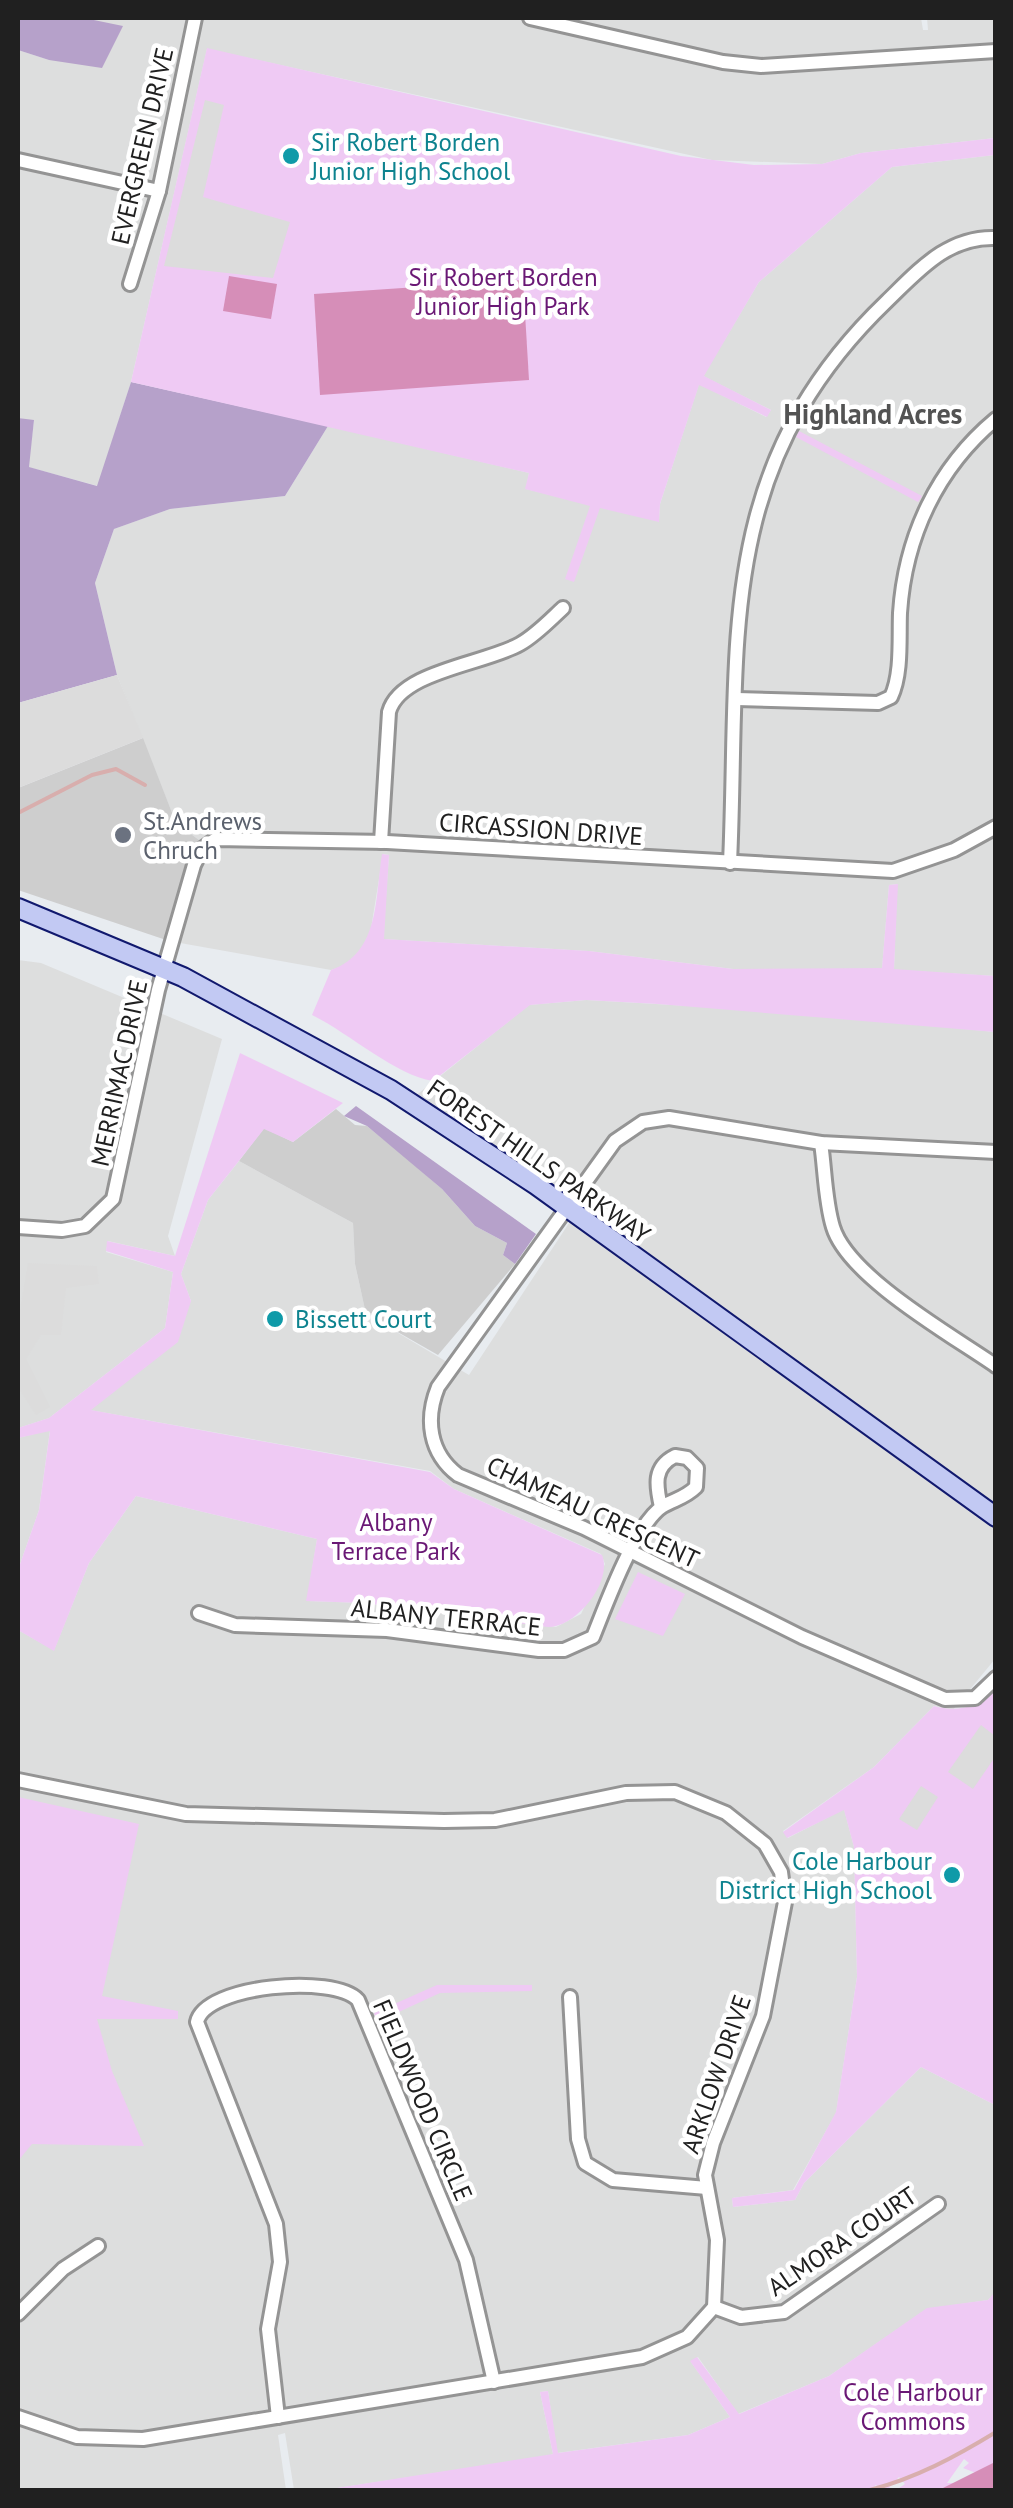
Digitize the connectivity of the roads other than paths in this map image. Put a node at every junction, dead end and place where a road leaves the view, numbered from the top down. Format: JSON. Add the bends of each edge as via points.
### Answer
{"nodes":[{"id":1,"x":196,"y":18,"type":"edge"},
{"id":2,"x":530,"y":18,"type":"edge"},
{"id":3,"x":996,"y":51,"type":"edge"},
{"id":4,"x":18,"y":160,"type":"edge"},
{"id":5,"x":158,"y":191,"type":"junction"},
{"id":6,"x":996,"y":238,"type":"edge"},
{"id":7,"x":130,"y":284,"type":"dead end"},
{"id":8,"x":996,"y":419,"type":"edge"},
{"id":9,"x":562,"y":608,"type":"dead end"},
{"id":10,"x":737,"y":699,"type":"junction"},
{"id":11,"x":996,"y":827,"type":"edge"},
{"id":12,"x":381,"y":842,"type":"junction"},
{"id":13,"x":730,"y":862,"type":"junction"},
{"id":14,"x":18,"y":908,"type":"edge"},
{"id":15,"x":164,"y":968,"type":"junction"},
{"id":16,"x":821,"y":1143,"type":"junction"},
{"id":17,"x":996,"y":1152,"type":"edge"},
{"id":18,"x":567,"y":1208,"type":"junction"},
{"id":19,"x":18,"y":1227,"type":"edge"},
{"id":20,"x":996,"y":1366,"type":"edge"},
{"id":21,"x":661,"y":1507,"type":"dead end"},
{"id":22,"x":996,"y":1516,"type":"edge"},
{"id":23,"x":630,"y":1550,"type":"junction"},
{"id":24,"x":200,"y":1614,"type":"dead end"},
{"id":25,"x":996,"y":1678,"type":"edge"},
{"id":26,"x":18,"y":1780,"type":"edge"},
{"id":27,"x":570,"y":1997,"type":"dead end"},
{"id":28,"x":707,"y":2188,"type":"junction"},
{"id":29,"x":938,"y":2204,"type":"dead end"},
{"id":30,"x":98,"y":2246,"type":"dead end"},
{"id":31,"x":714,"y":2307,"type":"junction"},
{"id":32,"x":18,"y":2314,"type":"edge"},
{"id":33,"x":494,"y":2382,"type":"junction"},
{"id":34,"x":18,"y":2416,"type":"edge"},
{"id":35,"x":278,"y":2417,"type":"junction"}],
"edges":[{"from":1,"to":5,"type":"street","name":"EVERGREEN DRIVE"},
{"from":2,"to":3,"type":"street","via":[[760,66]]},
{"from":4,"to":5,"type":"street"},
{"from":5,"to":7,"type":"street","name":"EVERGREEN DRIVE"},
{"from":6,"to":10,"type":"street","via":[[954,244],[908,280],[824,371],[787,429],[745,550]]},
{"from":8,"to":10,"type":"street","via":[[948,470],[915,534],[901,596],[892,697],[878,704]]},
{"from":9,"to":12,"type":"street","via":[[516,646],[397,695],[389,712]]},
{"from":10,"to":13,"type":"street"},
{"from":11,"to":13,"type":"street","name":"CIRCASSION DRIVE","via":[[893,871]]},
{"from":12,"to":13,"type":"street","name":"CIRCASSION DRIVE"},
{"from":12,"to":15,"type":"street","name":"CIRCASSION DRIVE","via":[[230,836],[208,844],[194,865]]},
{"from":14,"to":15,"type":"main road","name":"FOREST HILLS PARKWAY"},
{"from":15,"to":18,"type":"main road","name":"FOREST HILLS PARKWAY","via":[[376,1080]]},
{"from":15,"to":19,"type":"street","name":"MERRIMAC DRIVE","via":[[113,1199],[85,1226]]},
{"from":16,"to":17,"type":"street","name":"CHAMEAU CRESCENT"},
{"from":16,"to":18,"type":"street","name":"CHAMEAU CRESCENT","via":[[652,1120],[615,1141]]},
{"from":16,"to":20,"type":"street","via":[[833,1227],[842,1246],[862,1269]]},
{"from":18,"to":22,"type":"main road","name":"FOREST HILLS PARKWAY"},
{"from":18,"to":23,"type":"street","name":"CHAMEAU CRESCENT","via":[[438,1386],[431,1434],[442,1462],[458,1475]]},
{"from":21,"to":23,"type":"street","name":"ALBANY TERRACE"},
{"from":23,"to":24,"type":"street","name":"ALBANY TERRACE","via":[[593,1637],[564,1650],[387,1630],[235,1625]]},
{"from":23,"to":25,"type":"street","name":"CHAMEAU CRESCENT","via":[[802,1637],[945,1699],[975,1698]]},
{"from":26,"to":28,"type":"street","name":"ARKLOW DRIVE","via":[[186,1814],[495,1820],[650,1790],[675,1792],[726,1814],[766,1844],[786,1898],[763,2016],[713,2143]]},
{"from":27,"to":28,"type":"street","via":[[585,2163],[612,2180]]},
{"from":28,"to":31,"type":"street","name":"ARKLOW DRIVE","via":[[718,2256]]},
{"from":29,"to":31,"type":"street","name":"ALMORA COURT","via":[[784,2312],[751,2317]]},
{"from":30,"to":32,"type":"street","via":[[63,2269]]},
{"from":31,"to":33,"type":"street","via":[[698,2329],[659,2352]]},
{"from":33,"to":35,"type":"street"},
{"from":33,"to":35,"type":"street","name":"FIELDWOOD CIRCLE","via":[[466,2260],[358,2000],[328,1985],[268,1989],[216,2000],[203,2007],[197,2022],[276,2224],[280,2262],[268,2328]]},
{"from":34,"to":35,"type":"street","via":[[46,2430],[110,2441]]}]}
